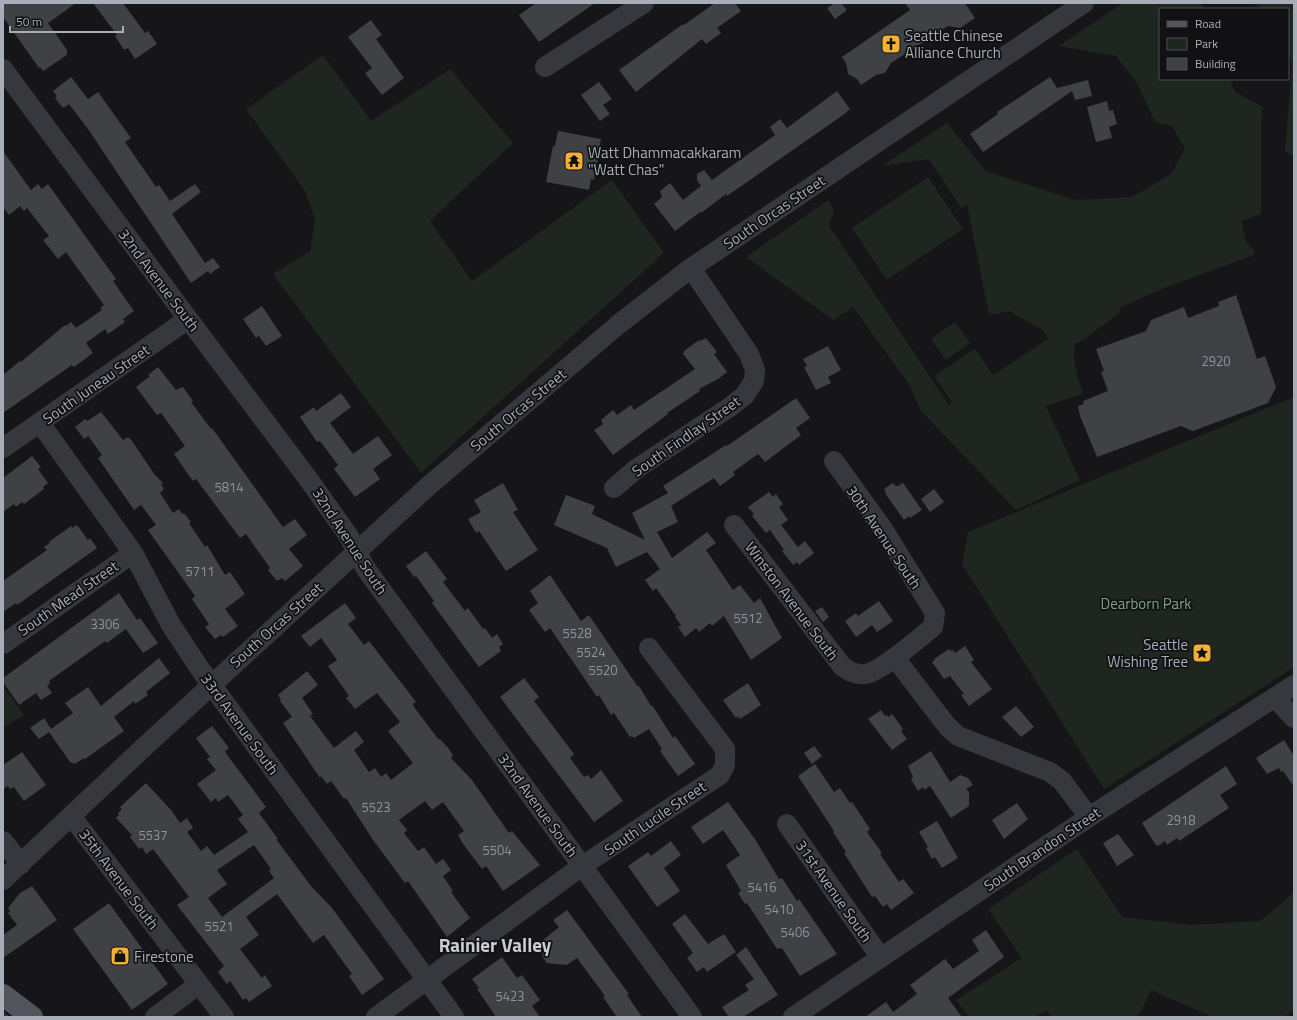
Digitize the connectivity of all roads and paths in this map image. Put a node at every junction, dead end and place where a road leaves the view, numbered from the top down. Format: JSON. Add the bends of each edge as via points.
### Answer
{"nodes":[{"id":1,"x":1084,"y":3,"type":"edge"},
{"id":2,"x":634,"y":6,"type":"edge"},
{"id":3,"x":545,"y":68,"type":"dead end"},
{"id":4,"x":3,"y":69,"type":"edge"},
{"id":5,"x":691,"y":268,"type":"junction"},
{"id":6,"x":188,"y":319,"type":"junction"},
{"id":7,"x":40,"y":422,"type":"junction"},
{"id":8,"x":3,"y":448,"type":"edge"},
{"id":9,"x":834,"y":461,"type":"dead end"},
{"id":10,"x":614,"y":488,"type":"dead end"},
{"id":11,"x":734,"y":525,"type":"dead end"},
{"id":12,"x":133,"y":553,"type":"junction"},
{"id":13,"x":356,"y":553,"type":"junction"},
{"id":14,"x":3,"y":644,"type":"edge"},
{"id":15,"x":649,"y":648,"type":"dead end"},
{"id":16,"x":895,"y":658,"type":"junction"},
{"id":17,"x":211,"y":685,"type":"junction"},
{"id":18,"x":1294,"y":685,"type":"edge"},
{"id":19,"x":1275,"y":698,"type":"junction"},
{"id":20,"x":1294,"y":718,"type":"edge"},
{"id":21,"x":72,"y":817,"type":"junction"},
{"id":22,"x":1089,"y":817,"type":"junction"},
{"id":23,"x":787,"y":824,"type":"dead end"},
{"id":24,"x":3,"y":841,"type":"edge"},
{"id":25,"x":21,"y":864,"type":"junction"},
{"id":26,"x":582,"y":866,"type":"junction"},
{"id":27,"x":3,"y":880,"type":"edge"},
{"id":28,"x":881,"y":958,"type":"junction"},
{"id":29,"x":426,"y":980,"type":"junction"},
{"id":30,"x":199,"y":984,"type":"junction"},
{"id":31,"x":3,"y":995,"type":"edge"},
{"id":32,"x":32,"y":1017,"type":"edge"},
{"id":33,"x":155,"y":1017,"type":"edge"},
{"id":34,"x":224,"y":1017,"type":"edge"},
{"id":35,"x":376,"y":1017,"type":"edge"},
{"id":36,"x":454,"y":1017,"type":"edge"},
{"id":37,"x":692,"y":1017,"type":"edge"},
{"id":38,"x":793,"y":1017,"type":"edge"}],
"edges":[{"from":1,"to":5,"type":"street","name":"South Orcas Street"},
{"from":2,"to":3,"type":"street"},
{"from":4,"to":6,"type":"street","name":"32nd Avenue South"},
{"from":5,"to":10,"type":"street","name":"South Findlay Street","via":[[749,354],[755,370],[754,381],[745,395],[730,407],[636,469]]},
{"from":5,"to":13,"type":"street","name":"South Orcas Street","via":[[607,334],[425,489]]},
{"from":6,"to":7,"type":"street","name":"South Juneau Street"},
{"from":6,"to":13,"type":"street","name":"32nd Avenue South","via":[[310,480],[348,536]]},
{"from":7,"to":8,"type":"street","name":"South Juneau Street"},
{"from":7,"to":12,"type":"street","name":"33rd Avenue South"},
{"from":9,"to":16,"type":"street","name":"30th Avenue South","via":[[883,529],[935,613],[933,627]]},
{"from":11,"to":16,"type":"street","name":"Winston Avenue South","via":[[842,666],[853,673],[866,674]]},
{"from":12,"to":14,"type":"street","name":"South Mead Street"},
{"from":12,"to":17,"type":"street","name":"33rd Avenue South","via":[[171,625]]},
{"from":13,"to":17,"type":"street","name":"South Orcas Street"},
{"from":13,"to":26,"type":"street","name":"32nd Avenue South"},
{"from":15,"to":26,"type":"street","name":"South Lucile Street","via":[[725,749],[725,765],[720,775]]},
{"from":16,"to":22,"type":"street","via":[[947,726],[958,736],[1050,772],[1062,781]]},
{"from":17,"to":21,"type":"street","name":"South Orcas Street"},
{"from":17,"to":29,"type":"street","name":"33rd Avenue South"},
{"from":18,"to":19,"type":"street","name":"South Brandon Street"},
{"from":19,"to":20,"type":"street"},
{"from":19,"to":22,"type":"street","name":"South Brandon Street"},
{"from":21,"to":25,"type":"street","name":"South Orcas Street"},
{"from":21,"to":30,"type":"street","name":"35th Avenue South"},
{"from":22,"to":28,"type":"street","name":"South Brandon Street"},
{"from":23,"to":28,"type":"street","name":"31st Avenue South"},
{"from":24,"to":25,"type":"street"},
{"from":25,"to":27,"type":"street","name":"South Orcas Street"},
{"from":26,"to":29,"type":"street","name":"South Lucile Street"},
{"from":26,"to":37,"type":"street","name":"32nd Avenue South"},
{"from":28,"to":38,"type":"street","name":"South Brandon Street"},
{"from":29,"to":35,"type":"street","name":"South Lucile Street"},
{"from":29,"to":36,"type":"street","name":"33rd Avenue South"},
{"from":30,"to":33,"type":"street"},
{"from":30,"to":34,"type":"street","name":"35th Avenue South"},
{"from":31,"to":32,"type":"main road"}]}
